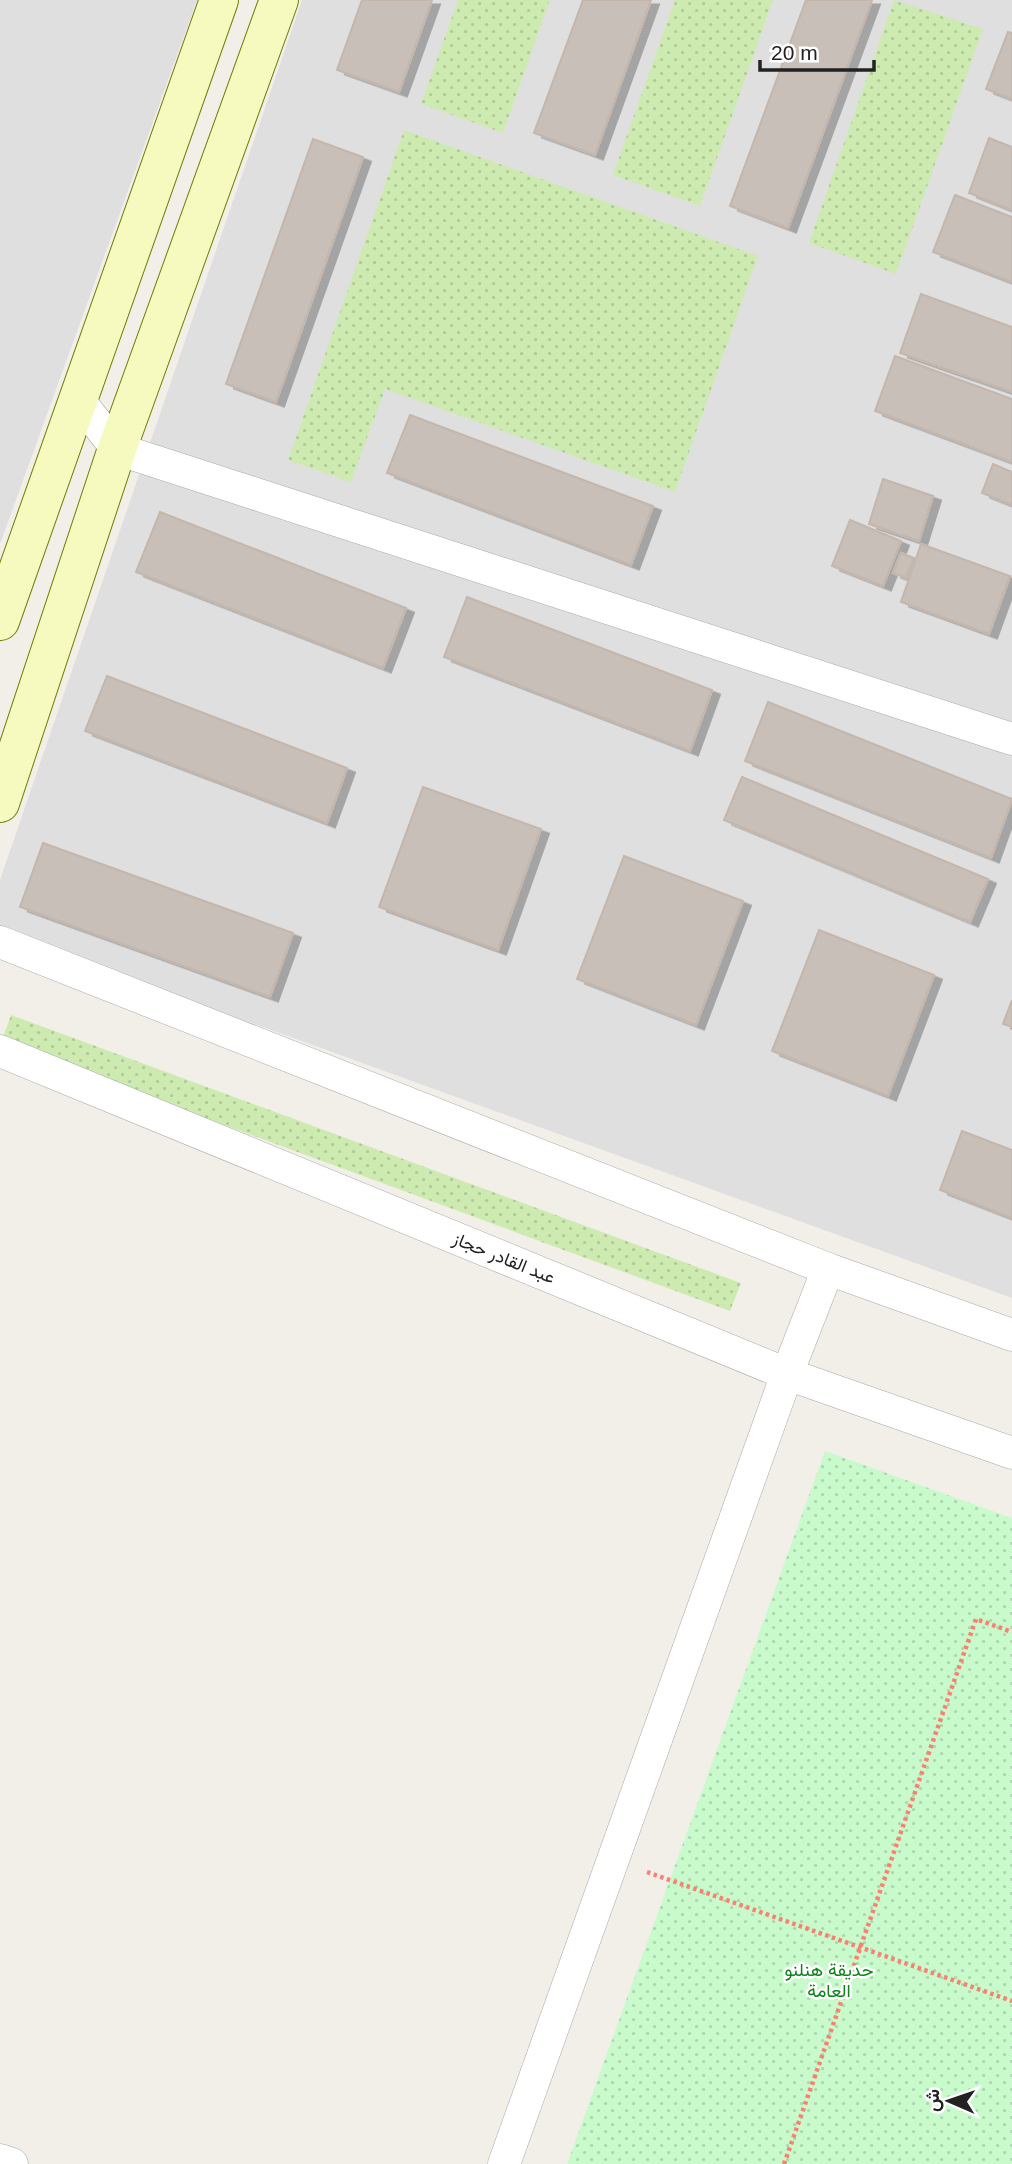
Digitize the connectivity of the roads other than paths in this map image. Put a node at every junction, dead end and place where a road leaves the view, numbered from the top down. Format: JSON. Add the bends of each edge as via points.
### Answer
{"nodes":[{"id":1,"x":219,"y":0,"type":"edge"},
{"id":2,"x":279,"y":0,"type":"edge"},
{"id":3,"x":77,"y":398,"type":"junction"},
{"id":4,"x":117,"y":449,"type":"junction"},
{"id":5,"x":0,"y":621,"type":"edge"},
{"id":6,"x":1012,"y":738,"type":"edge"},
{"id":7,"x":0,"y":803,"type":"edge"},
{"id":8,"x":0,"y":942,"type":"edge"},
{"id":9,"x":0,"y":1051,"type":"edge"},
{"id":10,"x":828,"y":1269,"type":"junction"},
{"id":11,"x":1012,"y":1335,"type":"edge"},
{"id":12,"x":787,"y":1374,"type":"junction"},
{"id":13,"x":1012,"y":1453,"type":"edge"},
{"id":14,"x":0,"y":2160,"type":"edge"},
{"id":15,"x":12,"y":2164,"type":"edge"},
{"id":16,"x":504,"y":2164,"type":"edge"}],
"edges":[{"from":1,"to":3,"type":"main road"},
{"from":2,"to":4,"type":"main road"},
{"from":3,"to":4,"type":"street"},
{"from":3,"to":5,"type":"main road"},
{"from":4,"to":6,"type":"street"},
{"from":4,"to":7,"type":"main road"},
{"from":8,"to":10,"type":"street"},
{"from":9,"to":12,"type":"street","name":"عبد القادر حجاز"},
{"from":10,"to":11,"type":"street"},
{"from":10,"to":12,"type":"street"},
{"from":12,"to":13,"type":"street","name":"عبد القادر حجاز"},
{"from":12,"to":16,"type":"street"},
{"from":14,"to":15,"type":"street"}]}
